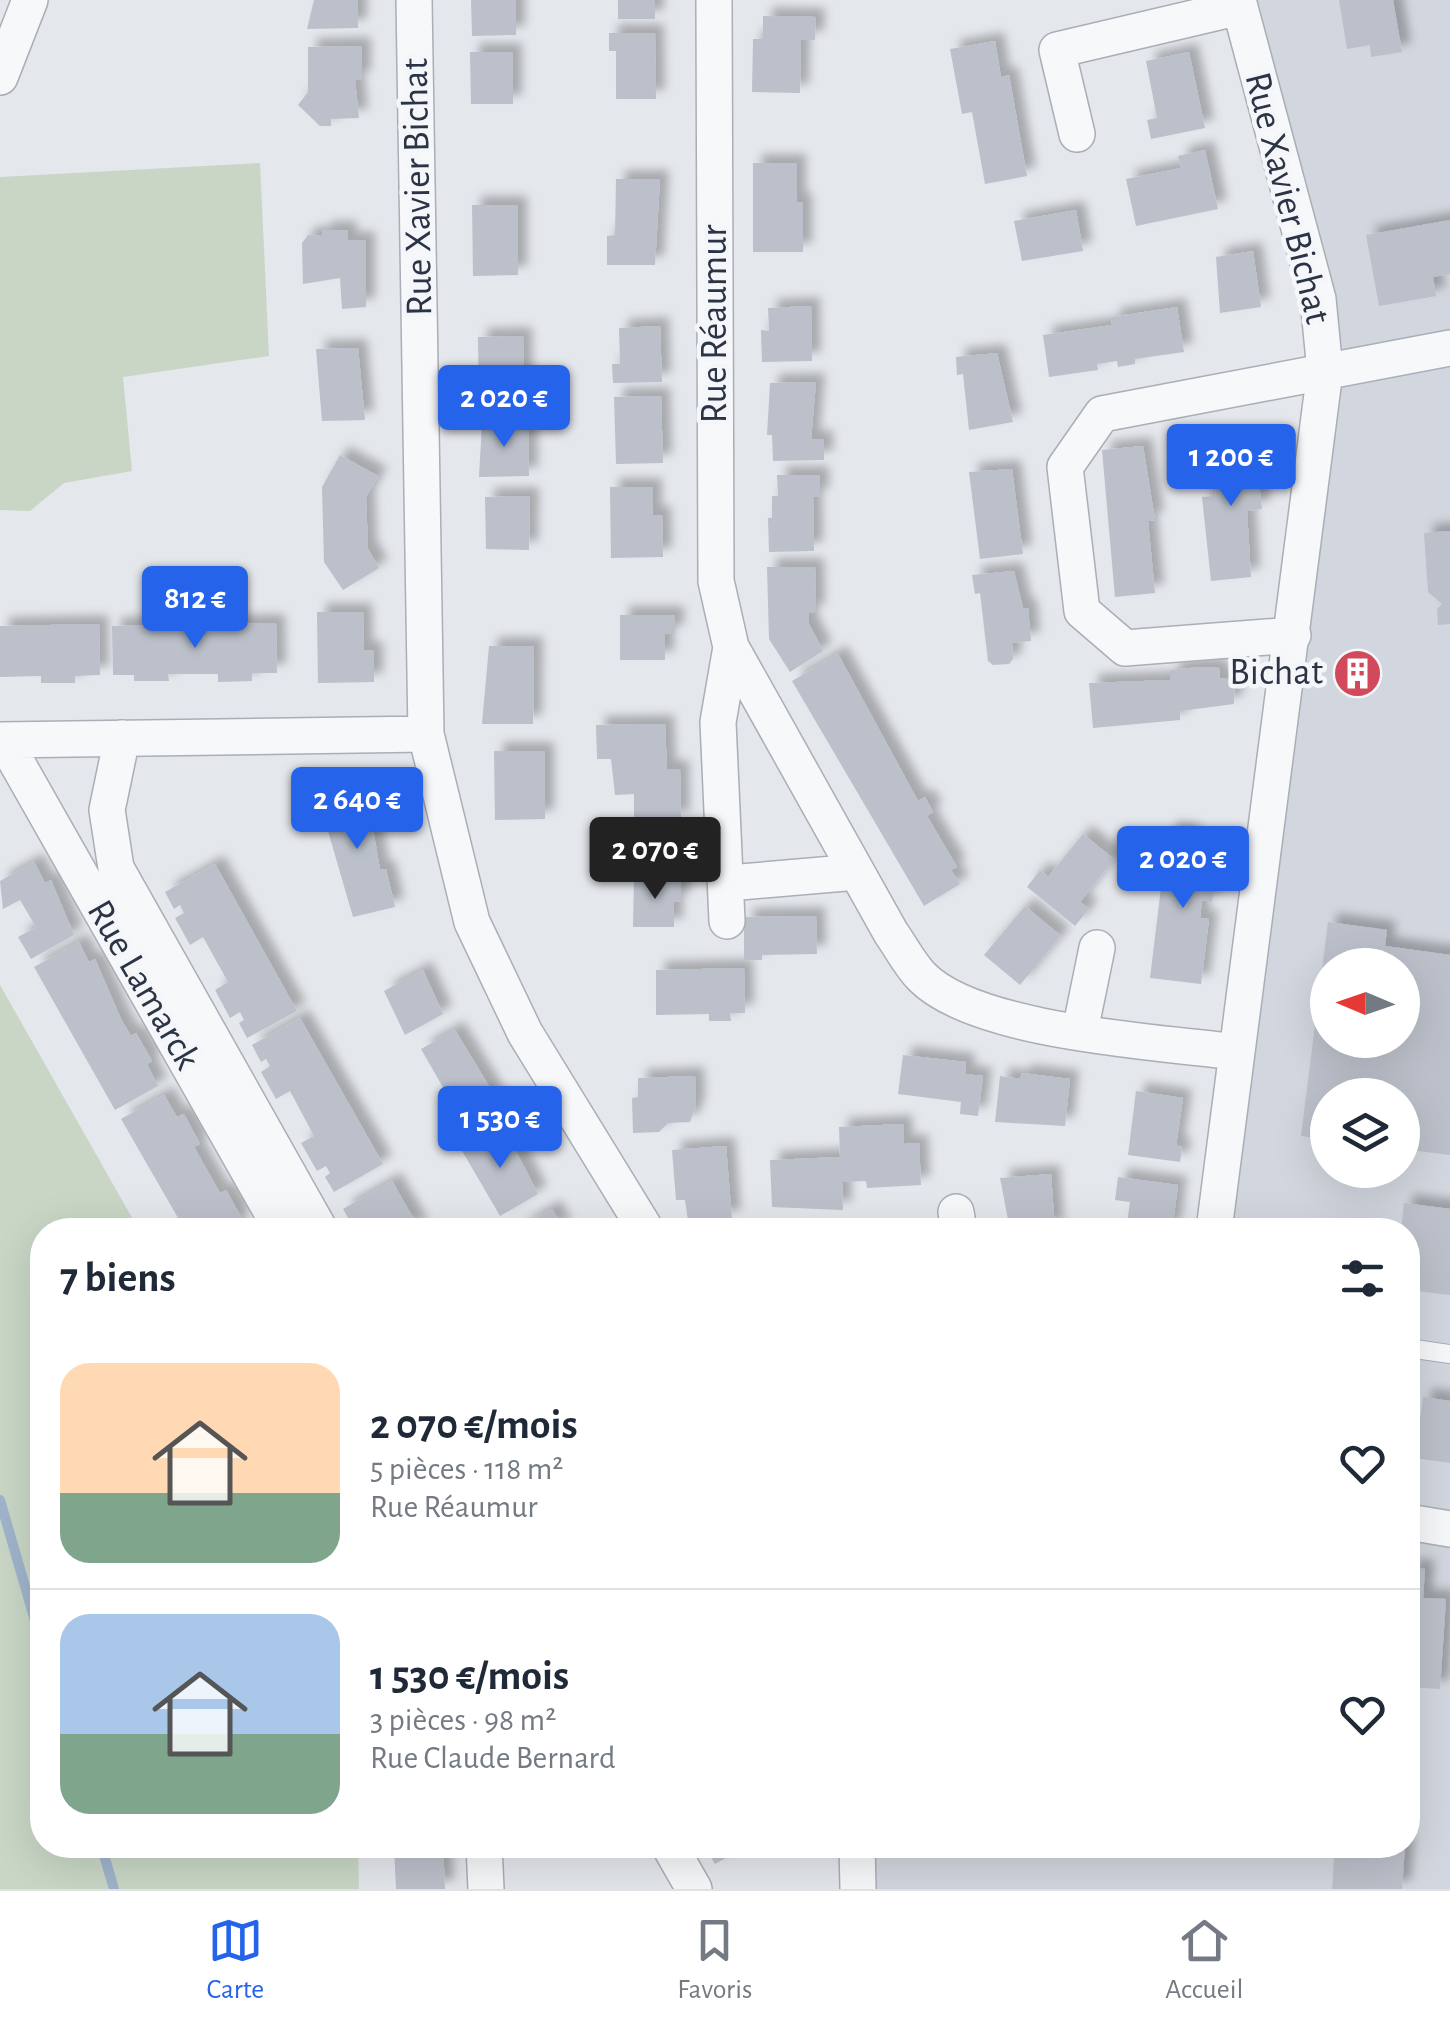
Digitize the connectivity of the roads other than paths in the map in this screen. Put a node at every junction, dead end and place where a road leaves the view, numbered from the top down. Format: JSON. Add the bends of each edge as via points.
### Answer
{"nodes":[{"id":1,"x":30,"y":0,"type":"edge"},
{"id":2,"x":414,"y":0,"type":"edge"},
{"id":3,"x":714,"y":0,"type":"edge"},
{"id":4,"x":1239,"y":4,"type":"edge"},
{"id":5,"x":0,"y":77,"type":"edge"},
{"id":6,"x":1077,"y":134,"type":"dead end"},
{"id":7,"x":1450,"y":348,"type":"edge"},
{"id":8,"x":1325,"y":372,"type":"junction"},
{"id":9,"x":1293,"y":636,"type":"junction"},
{"id":10,"x":731,"y":647,"type":"junction"},
{"id":11,"x":426,"y":734,"type":"junction"},
{"id":12,"x":122,"y":738,"type":"junction"},
{"id":13,"x":2,"y":740,"type":"edge"},
{"id":14,"x":857,"y":872,"type":"junction"},
{"id":15,"x":729,"y":883,"type":"junction"},
{"id":16,"x":728,"y":920,"type":"dead end"},
{"id":17,"x":1097,"y":948,"type":"dead end"},
{"id":18,"x":1080,"y":1032,"type":"junction"},
{"id":19,"x":1236,"y":1052,"type":"junction"},
{"id":20,"x":275,"y":1218,"type":"edge"},
{"id":21,"x":313,"y":1218,"type":"edge"},
{"id":22,"x":639,"y":1218,"type":"edge"},
{"id":23,"x":1215,"y":1218,"type":"edge"},
{"id":24,"x":1420,"y":1350,"type":"edge"},
{"id":25,"x":1450,"y":1354,"type":"edge"},
{"id":26,"x":1420,"y":1524,"type":"edge"},
{"id":27,"x":1450,"y":1529,"type":"edge"},
{"id":28,"x":485,"y":1858,"type":"edge"},
{"id":29,"x":676,"y":1858,"type":"edge"},
{"id":30,"x":857,"y":1858,"type":"edge"},
{"id":31,"x":486,"y":1889,"type":"edge"},
{"id":32,"x":694,"y":1889,"type":"edge"},
{"id":33,"x":858,"y":1889,"type":"edge"}],
"edges":[{"from":1,"to":5,"type":"street"},
{"from":2,"to":11,"type":"street","name":"Rue Xavier Bichat"},
{"from":3,"to":10,"type":"street","name":"Rue Réaumur","via":[[716,581]]},
{"from":4,"to":6,"type":"street","via":[[1057,50]]},
{"from":4,"to":8,"type":"street","name":"Rue Xavier Bichat","via":[[1318,298]]},
{"from":7,"to":8,"type":"street"},
{"from":8,"to":9,"type":"street","name":"Rue Xavier Bichat"},
{"from":8,"to":9,"type":"street","via":[[1102,414],[1065,468],[1082,611],[1125,648]]},
{"from":9,"to":19,"type":"street","name":"Rue Xavier Bichat"},
{"from":10,"to":14,"type":"street","name":"Rue Réaumur"},
{"from":10,"to":15,"type":"street","name":"Rue Réaumur","via":[[718,722]]},
{"from":11,"to":12,"type":"street"},
{"from":11,"to":22,"type":"street","name":"Rue Xavier Bichat","via":[[472,922],[525,1034]]},
{"from":12,"to":13,"type":"street"},
{"from":12,"to":21,"type":"street","name":"Rue Lamarck","via":[[106,810],[116,868]]},
{"from":13,"to":20,"type":"street","name":"Rue Lamarck"},
{"from":14,"to":15,"type":"street"},
{"from":14,"to":18,"type":"street","name":"Rue Réaumur","via":[[891,933],[936,988],[977,1009]]},
{"from":15,"to":16,"type":"street","name":"Rue Réaumur"},
{"from":17,"to":18,"type":"street"},
{"from":18,"to":19,"type":"street","name":"Rue Réaumur"},
{"from":19,"to":23,"type":"street","name":"Rue Xavier Bichat"},
{"from":24,"to":25,"type":"lane"},
{"from":26,"to":27,"type":"street"},
{"from":28,"to":31,"type":"street"},
{"from":29,"to":32,"type":"street"},
{"from":30,"to":33,"type":"street"}]}
